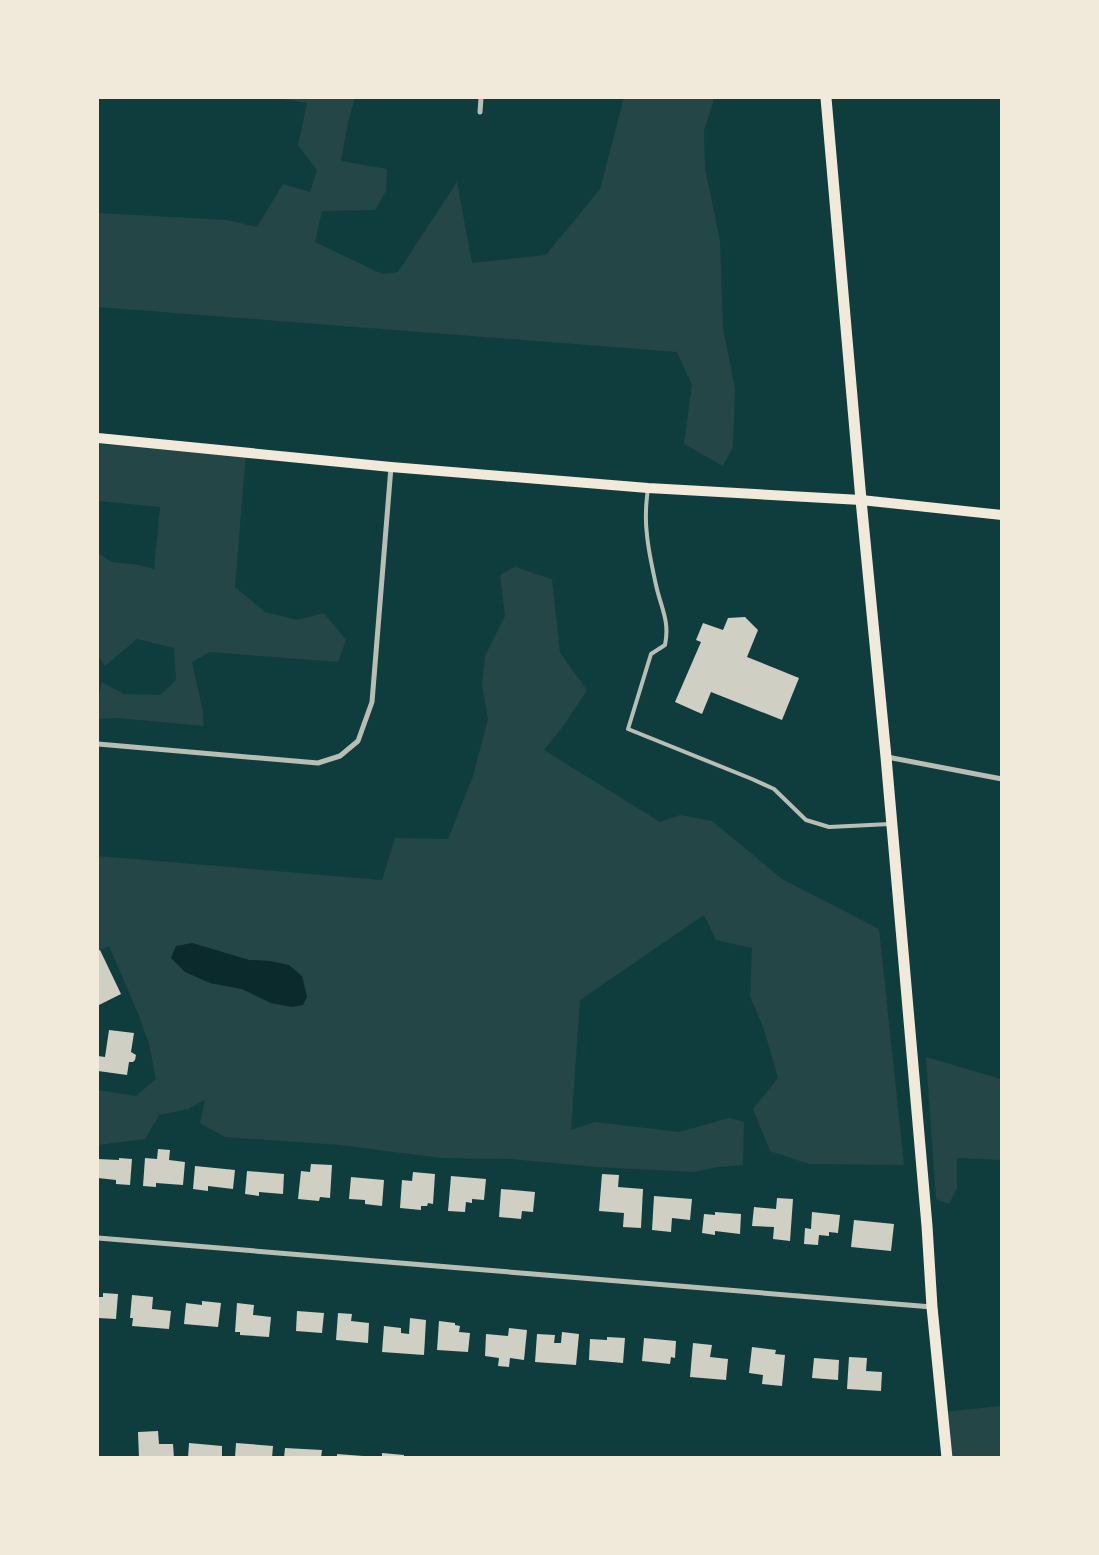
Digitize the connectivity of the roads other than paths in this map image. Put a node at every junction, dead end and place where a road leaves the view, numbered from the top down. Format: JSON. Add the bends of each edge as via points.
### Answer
{"nodes":[{"id":1,"x":482,"y":98,"type":"edge"},
{"id":2,"x":826,"y":98,"type":"edge"},
{"id":3,"x":480,"y":112,"type":"dead end"},
{"id":4,"x":98,"y":438,"type":"edge"},
{"id":5,"x":391,"y":467,"type":"junction"},
{"id":6,"x":648,"y":488,"type":"junction"},
{"id":7,"x":861,"y":500,"type":"junction"},
{"id":8,"x":1002,"y":515,"type":"edge"},
{"id":9,"x":98,"y":744,"type":"edge"},
{"id":10,"x":886,"y":757,"type":"junction"},
{"id":11,"x":1002,"y":779,"type":"edge"},
{"id":12,"x":892,"y":824,"type":"junction"},
{"id":13,"x":98,"y":1238,"type":"edge"},
{"id":14,"x":932,"y":1308,"type":"junction"},
{"id":15,"x":947,"y":1458,"type":"edge"}],
"edges":[{"from":1,"to":3,"type":"street"},
{"from":2,"to":7,"type":"main road"},
{"from":4,"to":5,"type":"main road"},
{"from":5,"to":6,"type":"main road"},
{"from":5,"to":9,"type":"street","via":[[372,702],[358,741],[340,756],[318,763]]},
{"from":6,"to":7,"type":"main road"},
{"from":6,"to":12,"type":"lane","via":[[646,512],[650,551],[668,632],[665,646],[651,654],[628,729],[774,789],[806,820],[829,827]]},
{"from":7,"to":8,"type":"main road"},
{"from":7,"to":10,"type":"main road"},
{"from":10,"to":11,"type":"street"},
{"from":10,"to":12,"type":"main road"},
{"from":12,"to":14,"type":"main road"},
{"from":13,"to":14,"type":"street"},
{"from":14,"to":15,"type":"main road"}]}
